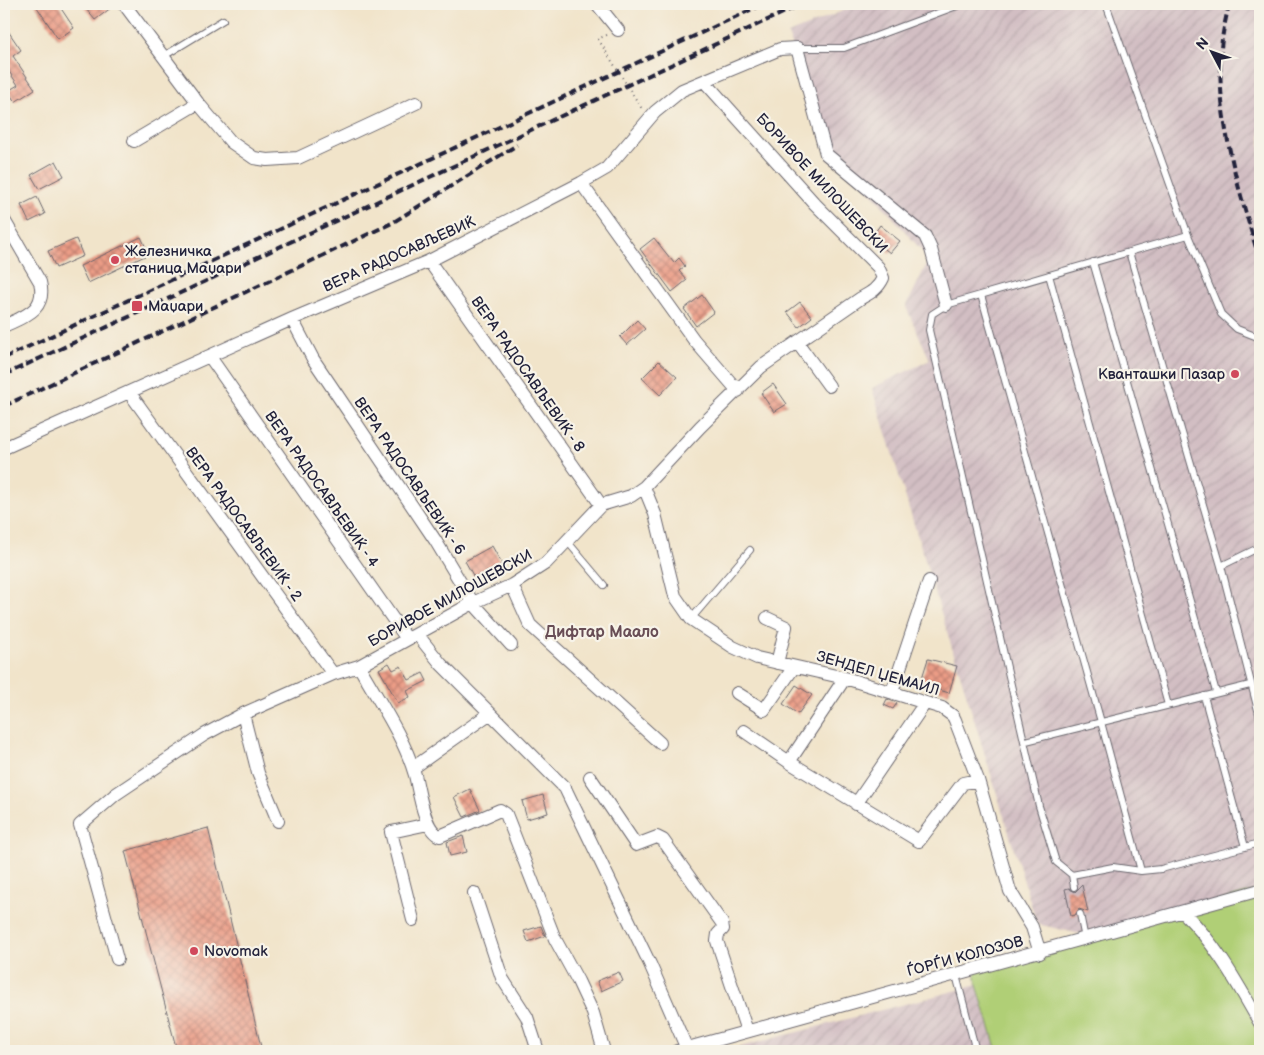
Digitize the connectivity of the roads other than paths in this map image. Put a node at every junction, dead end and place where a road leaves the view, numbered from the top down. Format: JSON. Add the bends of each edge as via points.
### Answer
{"nodes":[{"id":1,"x":124,"y":4,"type":"edge"},
{"id":2,"x":596,"y":4,"type":"edge"},
{"id":3,"x":962,"y":4,"type":"edge"},
{"id":4,"x":1106,"y":4,"type":"edge"},
{"id":5,"x":222,"y":20,"type":"dead end"},
{"id":6,"x":618,"y":30,"type":"road end"},
{"id":7,"x":797,"y":48,"type":"junction"},
{"id":8,"x":164,"y":56,"type":"junction"},
{"id":9,"x":705,"y":82,"type":"junction"},
{"id":10,"x":198,"y":103,"type":"junction"},
{"id":11,"x":416,"y":103,"type":"dead end"},
{"id":12,"x":134,"y":141,"type":"dead end"},
{"id":13,"x":581,"y":183,"type":"junction"},
{"id":14,"x":4,"y":220,"type":"edge"},
{"id":15,"x":1188,"y":235,"type":"junction"},
{"id":16,"x":1128,"y":252,"type":"junction"},
{"id":17,"x":429,"y":262,"type":"junction"},
{"id":18,"x":1093,"y":262,"type":"junction"},
{"id":19,"x":1049,"y":275,"type":"junction"},
{"id":20,"x":981,"y":295,"type":"junction"},
{"id":21,"x":946,"y":304,"type":"junction"},
{"id":22,"x":292,"y":319,"type":"junction"},
{"id":23,"x":4,"y":326,"type":"edge"},
{"id":24,"x":1260,"y":338,"type":"edge"},
{"id":25,"x":797,"y":342,"type":"junction"},
{"id":26,"x":210,"y":357,"type":"junction"},
{"id":27,"x":829,"y":386,"type":"dead end"},
{"id":28,"x":738,"y":391,"type":"junction"},
{"id":29,"x":129,"y":392,"type":"junction"},
{"id":30,"x":4,"y":448,"type":"edge"},
{"id":31,"x":644,"y":487,"type":"junction"},
{"id":32,"x":601,"y":505,"type":"junction"},
{"id":33,"x":567,"y":542,"type":"junction"},
{"id":34,"x":1260,"y":547,"type":"edge"},
{"id":35,"x":750,"y":550,"type":"dead end"},
{"id":36,"x":1221,"y":566,"type":"junction"},
{"id":37,"x":929,"y":581,"type":"dead end"},
{"id":38,"x":512,"y":584,"type":"junction"},
{"id":39,"x":604,"y":585,"type":"dead end"},
{"id":40,"x":473,"y":603,"type":"junction"},
{"id":41,"x":768,"y":618,"type":"dead end"},
{"id":42,"x":691,"y":619,"type":"junction"},
{"id":43,"x":412,"y":637,"type":"junction"},
{"id":44,"x":510,"y":644,"type":"dead end"},
{"id":45,"x":777,"y":663,"type":"junction"},
{"id":46,"x":359,"y":666,"type":"junction"},
{"id":47,"x":794,"y":667,"type":"junction"},
{"id":48,"x":333,"y":674,"type":"junction"},
{"id":49,"x":844,"y":678,"type":"junction"},
{"id":50,"x":1250,"y":685,"type":"junction"},
{"id":51,"x":892,"y":692,"type":"junction"},
{"id":52,"x":1216,"y":692,"type":"junction"},
{"id":53,"x":737,"y":693,"type":"dead end"},
{"id":54,"x":1204,"y":696,"type":"junction"},
{"id":55,"x":925,"y":703,"type":"junction"},
{"id":56,"x":1168,"y":705,"type":"junction"},
{"id":57,"x":243,"y":714,"type":"junction"},
{"id":58,"x":489,"y":714,"type":"junction"},
{"id":59,"x":1260,"y":718,"type":"edge"},
{"id":60,"x":1101,"y":722,"type":"junction"},
{"id":61,"x":744,"y":732,"type":"dead end"},
{"id":62,"x":1026,"y":741,"type":"junction"},
{"id":63,"x":660,"y":743,"type":"dead end"},
{"id":64,"x":789,"y":762,"type":"junction"},
{"id":65,"x":413,"y":768,"type":"junction"},
{"id":66,"x":590,"y":777,"type":"dead end"},
{"id":67,"x":978,"y":780,"type":"junction"},
{"id":68,"x":856,"y":804,"type":"junction"},
{"id":69,"x":278,"y":821,"type":"dead end"},
{"id":70,"x":428,"y":824,"type":"junction"},
{"id":71,"x":1260,"y":843,"type":"edge"},
{"id":72,"x":1245,"y":847,"type":"junction"},
{"id":73,"x":1141,"y":871,"type":"junction"},
{"id":74,"x":1072,"y":875,"type":"junction"},
{"id":75,"x":1074,"y":887,"type":"dead end"},
{"id":76,"x":1260,"y":890,"type":"edge"},
{"id":77,"x":474,"y":893,"type":"dead end"},
{"id":78,"x":1183,"y":912,"type":"junction"},
{"id":79,"x":1080,"y":914,"type":"dead end"},
{"id":80,"x":413,"y":920,"type":"dead end"},
{"id":81,"x":1084,"y":939,"type":"junction"},
{"id":82,"x":1040,"y":953,"type":"junction"},
{"id":83,"x":116,"y":959,"type":"dead end"},
{"id":84,"x":956,"y":975,"type":"junction"},
{"id":85,"x":1260,"y":1023,"type":"edge"},
{"id":86,"x":748,"y":1031,"type":"junction"},
{"id":87,"x":682,"y":1050,"type":"edge"},
{"id":88,"x":538,"y":1051,"type":"edge"},
{"id":89,"x":604,"y":1051,"type":"edge"},
{"id":90,"x":976,"y":1051,"type":"edge"}],
"edges":[{"from":1,"to":8,"type":"street"},
{"from":2,"to":6,"type":"street"},
{"from":3,"to":7,"type":"lane","via":[[844,48]]},
{"from":4,"to":15,"type":"lane"},
{"from":5,"to":8,"type":"lane"},
{"from":7,"to":9,"type":"street","name":"ВЕРА РАДОСАВЉЕВИЌ","via":[[780,49]]},
{"from":7,"to":21,"type":"street","via":[[826,154],[925,236]]},
{"from":8,"to":10,"type":"street"},
{"from":9,"to":13,"type":"street","name":"ВЕРА РАДОСАВЉЕВИЌ","via":[[682,90],[655,112],[607,168]]},
{"from":9,"to":25,"type":"street","name":"БОРИВОЕ МИЛОШЕВСКИ","via":[[881,272],[883,278],[875,290]]},
{"from":10,"to":11,"type":"street","via":[[231,142],[254,158],[267,160],[298,158]]},
{"from":10,"to":12,"type":"street"},
{"from":13,"to":17,"type":"street","name":"ВЕРА РАДОСАВЉЕВИЌ"},
{"from":13,"to":28,"type":"street","via":[[694,340]]},
{"from":14,"to":23,"type":"street","via":[[40,282],[42,293],[38,306],[26,316]]},
{"from":15,"to":16,"type":"lane"},
{"from":15,"to":24,"type":"lane","via":[[1221,314],[1237,329]]},
{"from":16,"to":18,"type":"lane"},
{"from":16,"to":36,"type":"lane"},
{"from":17,"to":22,"type":"street","name":"ВЕРА РАДОСАВЉЕВИЌ"},
{"from":17,"to":32,"type":"street","name":"ВЕРА РАДОСАВЉЕВИЌ - 8"},
{"from":18,"to":19,"type":"lane"},
{"from":18,"to":52,"type":"lane"},
{"from":19,"to":20,"type":"lane"},
{"from":19,"to":56,"type":"lane"},
{"from":20,"to":21,"type":"lane"},
{"from":20,"to":60,"type":"lane"},
{"from":21,"to":62,"type":"lane","via":[[932,314],[929,330]]},
{"from":22,"to":26,"type":"street","name":"ВЕРА РАДОСАВЉЕВИЌ"},
{"from":22,"to":40,"type":"street","name":"ВЕРА РАДОСАВЉЕВИЌ - 6","via":[[313,359],[435,540]]},
{"from":25,"to":27,"type":"street"},
{"from":25,"to":28,"type":"street","name":"БОРИВОЕ МИЛОШЕВСКИ","via":[[761,368]]},
{"from":26,"to":29,"type":"street","name":"ВЕРА РАДОСАВЉЕВИЌ"},
{"from":26,"to":43,"type":"street","name":"ВЕРА РАДОСАВЉЕВИЌ - 4"},
{"from":28,"to":31,"type":"street","name":"БОРИВОЕ МИЛОШЕВСКИ"},
{"from":29,"to":30,"type":"street","name":"ВЕРА РАДОСАВЉЕВИЌ"},
{"from":29,"to":48,"type":"street","name":"ВЕРА РАДОСАВЉЕВИЌ - 2"},
{"from":31,"to":32,"type":"street","name":"БОРИВОЕ МИЛОШЕВСКИ","via":[[631,496]]},
{"from":31,"to":42,"type":"street","name":"ЗЕНДЕЛ ЏЕМАИЛ","via":[[656,514],[675,596]]},
{"from":32,"to":33,"type":"street","name":"БОРИВОЕ МИЛОШЕВСКИ"},
{"from":33,"to":38,"type":"street","name":"БОРИВОЕ МИЛОШЕВСКИ","via":[[546,563]]},
{"from":33,"to":39,"type":"lane"},
{"from":34,"to":36,"type":"lane"},
{"from":35,"to":42,"type":"lane"},
{"from":36,"to":50,"type":"lane"},
{"from":37,"to":51,"type":"street"},
{"from":38,"to":40,"type":"street","name":"БОРИВОЕ МИЛОШЕВСКИ"},
{"from":38,"to":63,"type":"street","via":[[530,625]]},
{"from":40,"to":43,"type":"street","name":"БОРИВОЕ МИЛОШЕВСКИ"},
{"from":40,"to":44,"type":"street","name":"ВЕРА РАДОСАВЉЕВИЌ - 6"},
{"from":41,"to":45,"type":"street","via":[[786,628]]},
{"from":42,"to":45,"type":"street","name":"ЗЕНДЕЛ ЏЕМАИЛ","via":[[733,647]]},
{"from":43,"to":46,"type":"street","name":"БОРИВОЕ МИЛОШЕВСКИ"},
{"from":43,"to":58,"type":"street","name":"ВЕРА РАДОСАВЉЕВИЌ - 4"},
{"from":45,"to":47,"type":"street","name":"ЗЕНДЕЛ ЏЕМАИЛ"},
{"from":46,"to":48,"type":"street","name":"БОРИВОЕ МИЛОШЕВСКИ"},
{"from":46,"to":65,"type":"street"},
{"from":47,"to":49,"type":"street","name":"ЗЕНДЕЛ ЏЕМАИЛ"},
{"from":47,"to":53,"type":"street","via":[[764,710]]},
{"from":48,"to":57,"type":"street","name":"БОРИВОЕ МИЛОШЕВСКИ"},
{"from":49,"to":51,"type":"street","name":"ЗЕНДЕЛ ЏЕМАИЛ"},
{"from":49,"to":64,"type":"street"},
{"from":50,"to":52,"type":"lane"},
{"from":50,"to":59,"type":"lane"},
{"from":51,"to":55,"type":"street","name":"ЗЕНДЕЛ ЏЕМАИЛ"},
{"from":52,"to":54,"type":"lane"},
{"from":54,"to":56,"type":"lane"},
{"from":54,"to":72,"type":"lane"},
{"from":55,"to":67,"type":"street","name":"ЗЕНДЕЛ ЏЕМАИЛ","via":[[942,708],[953,716]]},
{"from":55,"to":68,"type":"street"},
{"from":56,"to":60,"type":"lane"},
{"from":57,"to":69,"type":"street","via":[[258,773]]},
{"from":57,"to":83,"type":"street","name":"БОРИВОЕ МИЛОШЕВСКИ","via":[[160,762],[80,825]]},
{"from":58,"to":65,"type":"street"},
{"from":58,"to":87,"type":"street","name":"ВЕРА РАДОСАВЉЕВИЌ - 4","via":[[564,788],[650,964]]},
{"from":60,"to":62,"type":"lane"},
{"from":60,"to":73,"type":"lane"},
{"from":61,"to":64,"type":"street"},
{"from":62,"to":74,"type":"lane","via":[[1039,806],[1056,862]]},
{"from":64,"to":68,"type":"street"},
{"from":65,"to":70,"type":"street"},
{"from":66,"to":86,"type":"street","via":[[636,845],[657,837],[663,840],[722,923],[718,941]]},
{"from":67,"to":68,"type":"street","via":[[964,784],[919,842]]},
{"from":67,"to":82,"type":"street","name":"ЗЕНДЕЛ ЏЕМАИЛ","via":[[1010,891],[1032,927]]},
{"from":70,"to":80,"type":"street","via":[[391,832]]},
{"from":70,"to":89,"type":"street","via":[[440,836],[500,810],[506,814],[555,939],[593,1013]]},
{"from":71,"to":72,"type":"lane"},
{"from":72,"to":73,"type":"lane","via":[[1161,869]]},
{"from":73,"to":74,"type":"lane","via":[[1113,867]]},
{"from":74,"to":75,"type":"lane"},
{"from":76,"to":78,"type":"street","name":"ЃОРЃИ КОЛОЗОВ"},
{"from":77,"to":88,"type":"street","via":[[502,978],[527,1017]]},
{"from":78,"to":81,"type":"street","name":"ЃОРЃИ КОЛОЗОВ"},
{"from":78,"to":85,"type":"street","via":[[1223,959]]},
{"from":79,"to":81,"type":"lane"},
{"from":81,"to":82,"type":"street","name":"ЃОРЃИ КОЛОЗОВ"},
{"from":82,"to":84,"type":"street","name":"ЃОРЃИ КОЛОЗОВ"},
{"from":84,"to":86,"type":"street","name":"ЃОРЃИ КОЛОЗОВ"},
{"from":84,"to":90,"type":"lane"},
{"from":86,"to":87,"type":"street","name":"ЃОРЃИ КОЛОЗОВ"}]}
